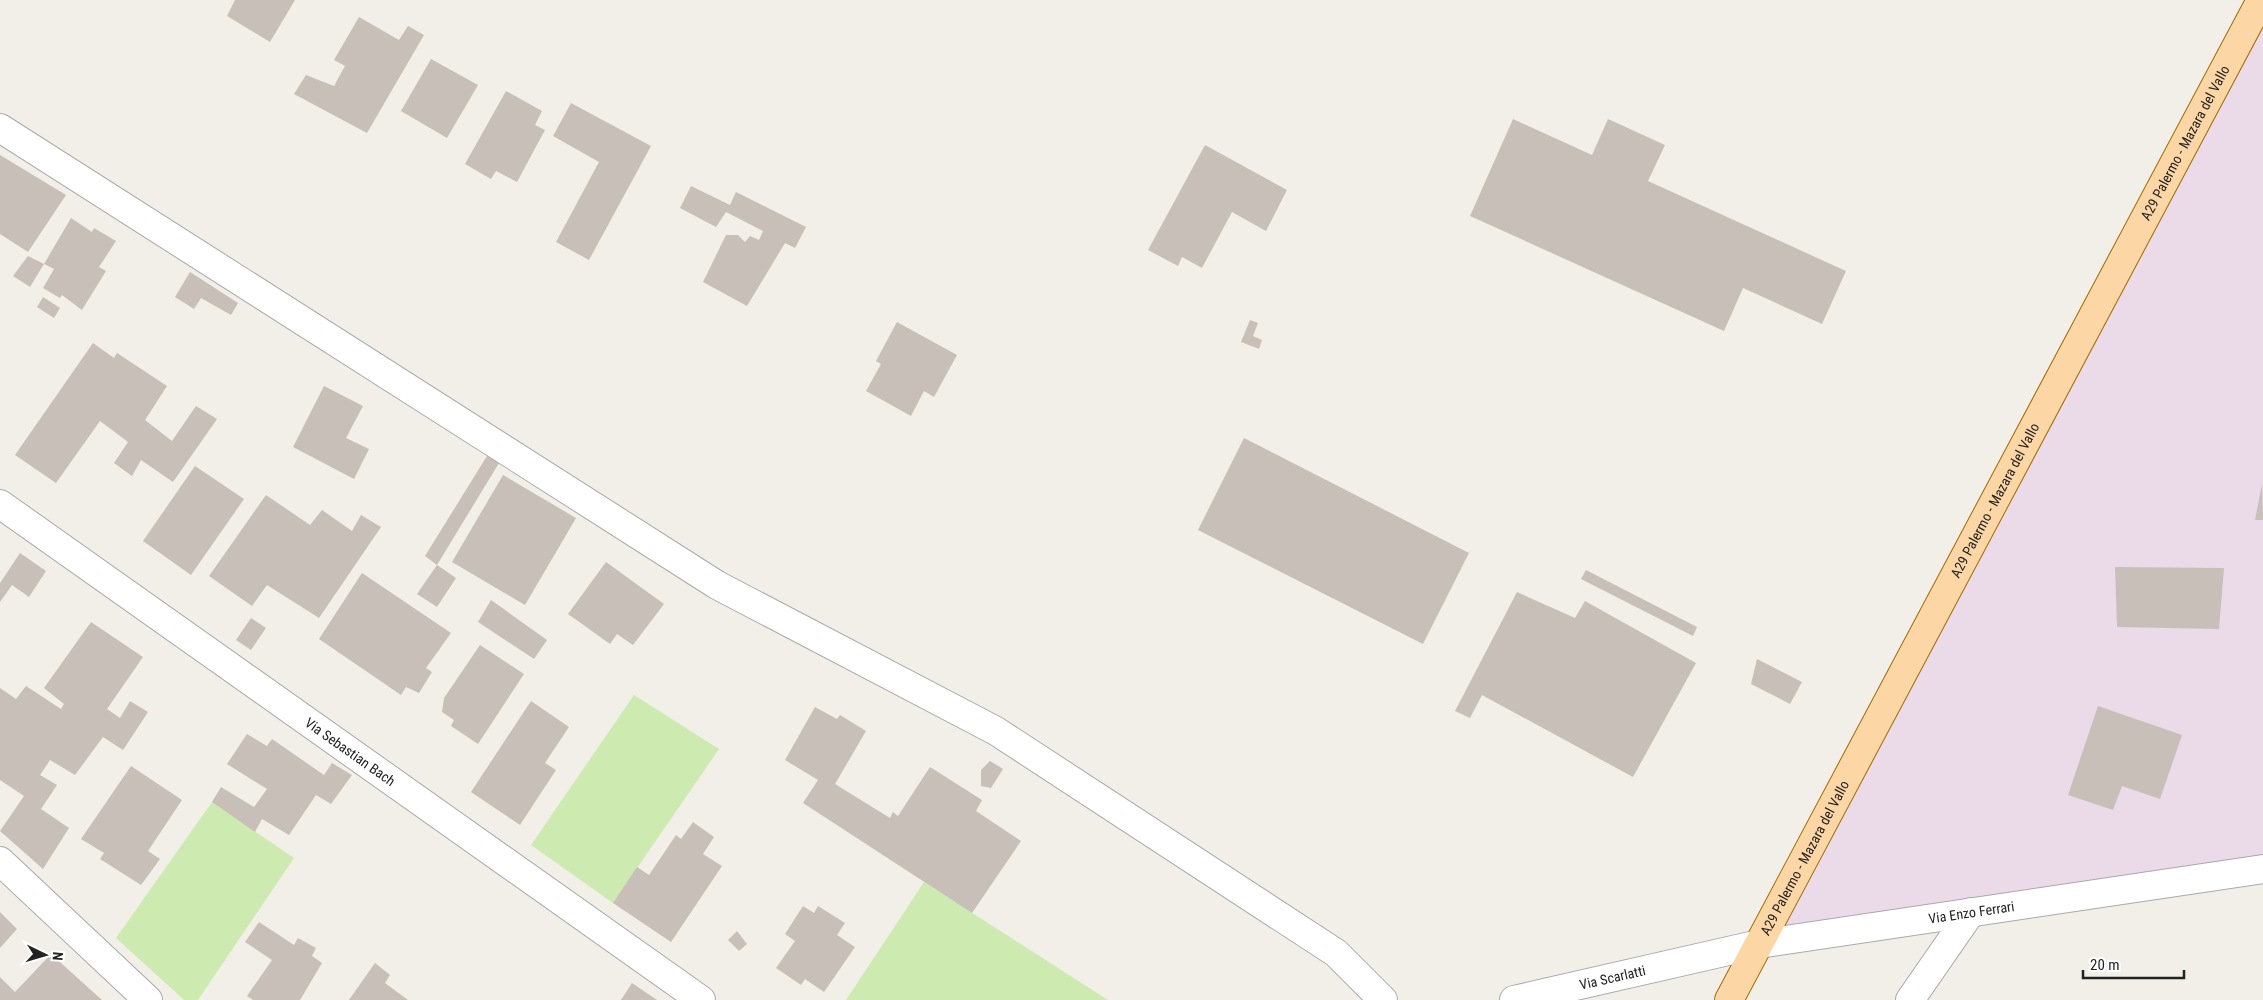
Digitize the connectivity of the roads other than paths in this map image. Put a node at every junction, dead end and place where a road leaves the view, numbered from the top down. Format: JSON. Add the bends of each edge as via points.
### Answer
{"nodes":[{"id":1,"x":2261,"y":0,"type":"edge"},
{"id":2,"x":0,"y":128,"type":"edge"},
{"id":3,"x":0,"y":504,"type":"edge"},
{"id":4,"x":0,"y":861,"type":"edge"},
{"id":5,"x":2263,"y":869,"type":"edge"},
{"id":6,"x":1970,"y":912,"type":"junction"},
{"id":7,"x":1759,"y":944,"type":"junction"},
{"id":8,"x":1681,"y":962,"type":"joint"},
{"id":9,"x":148,"y":1000,"type":"edge"},
{"id":10,"x":701,"y":1000,"type":"edge"},
{"id":11,"x":1383,"y":1000,"type":"edge"},
{"id":12,"x":1514,"y":1000,"type":"edge"},
{"id":13,"x":1729,"y":1000,"type":"edge"},
{"id":14,"x":1910,"y":1000,"type":"edge"}],
"edges":[{"from":1,"to":7,"type":"main road","name":"A29 Palermo - Mazara del Vallo"},
{"from":2,"to":11,"type":"street","via":[[717,585],[996,731],[1336,953]]},
{"from":3,"to":10,"type":"street","name":"Via Sebastian Bach"},
{"from":4,"to":9,"type":"street"},
{"from":5,"to":6,"type":"street","name":"Via Enzo Ferrari"},
{"from":6,"to":7,"type":"street","name":"Via Enzo Ferrari"},
{"from":6,"to":14,"type":"street"},
{"from":7,"to":8,"type":"street","name":"Via Enzo Ferrari"},
{"from":7,"to":13,"type":"main road","name":"A29 Palermo - Mazara del Vallo"},
{"from":8,"to":12,"type":"street","name":"Via Scarlatti"}]}
